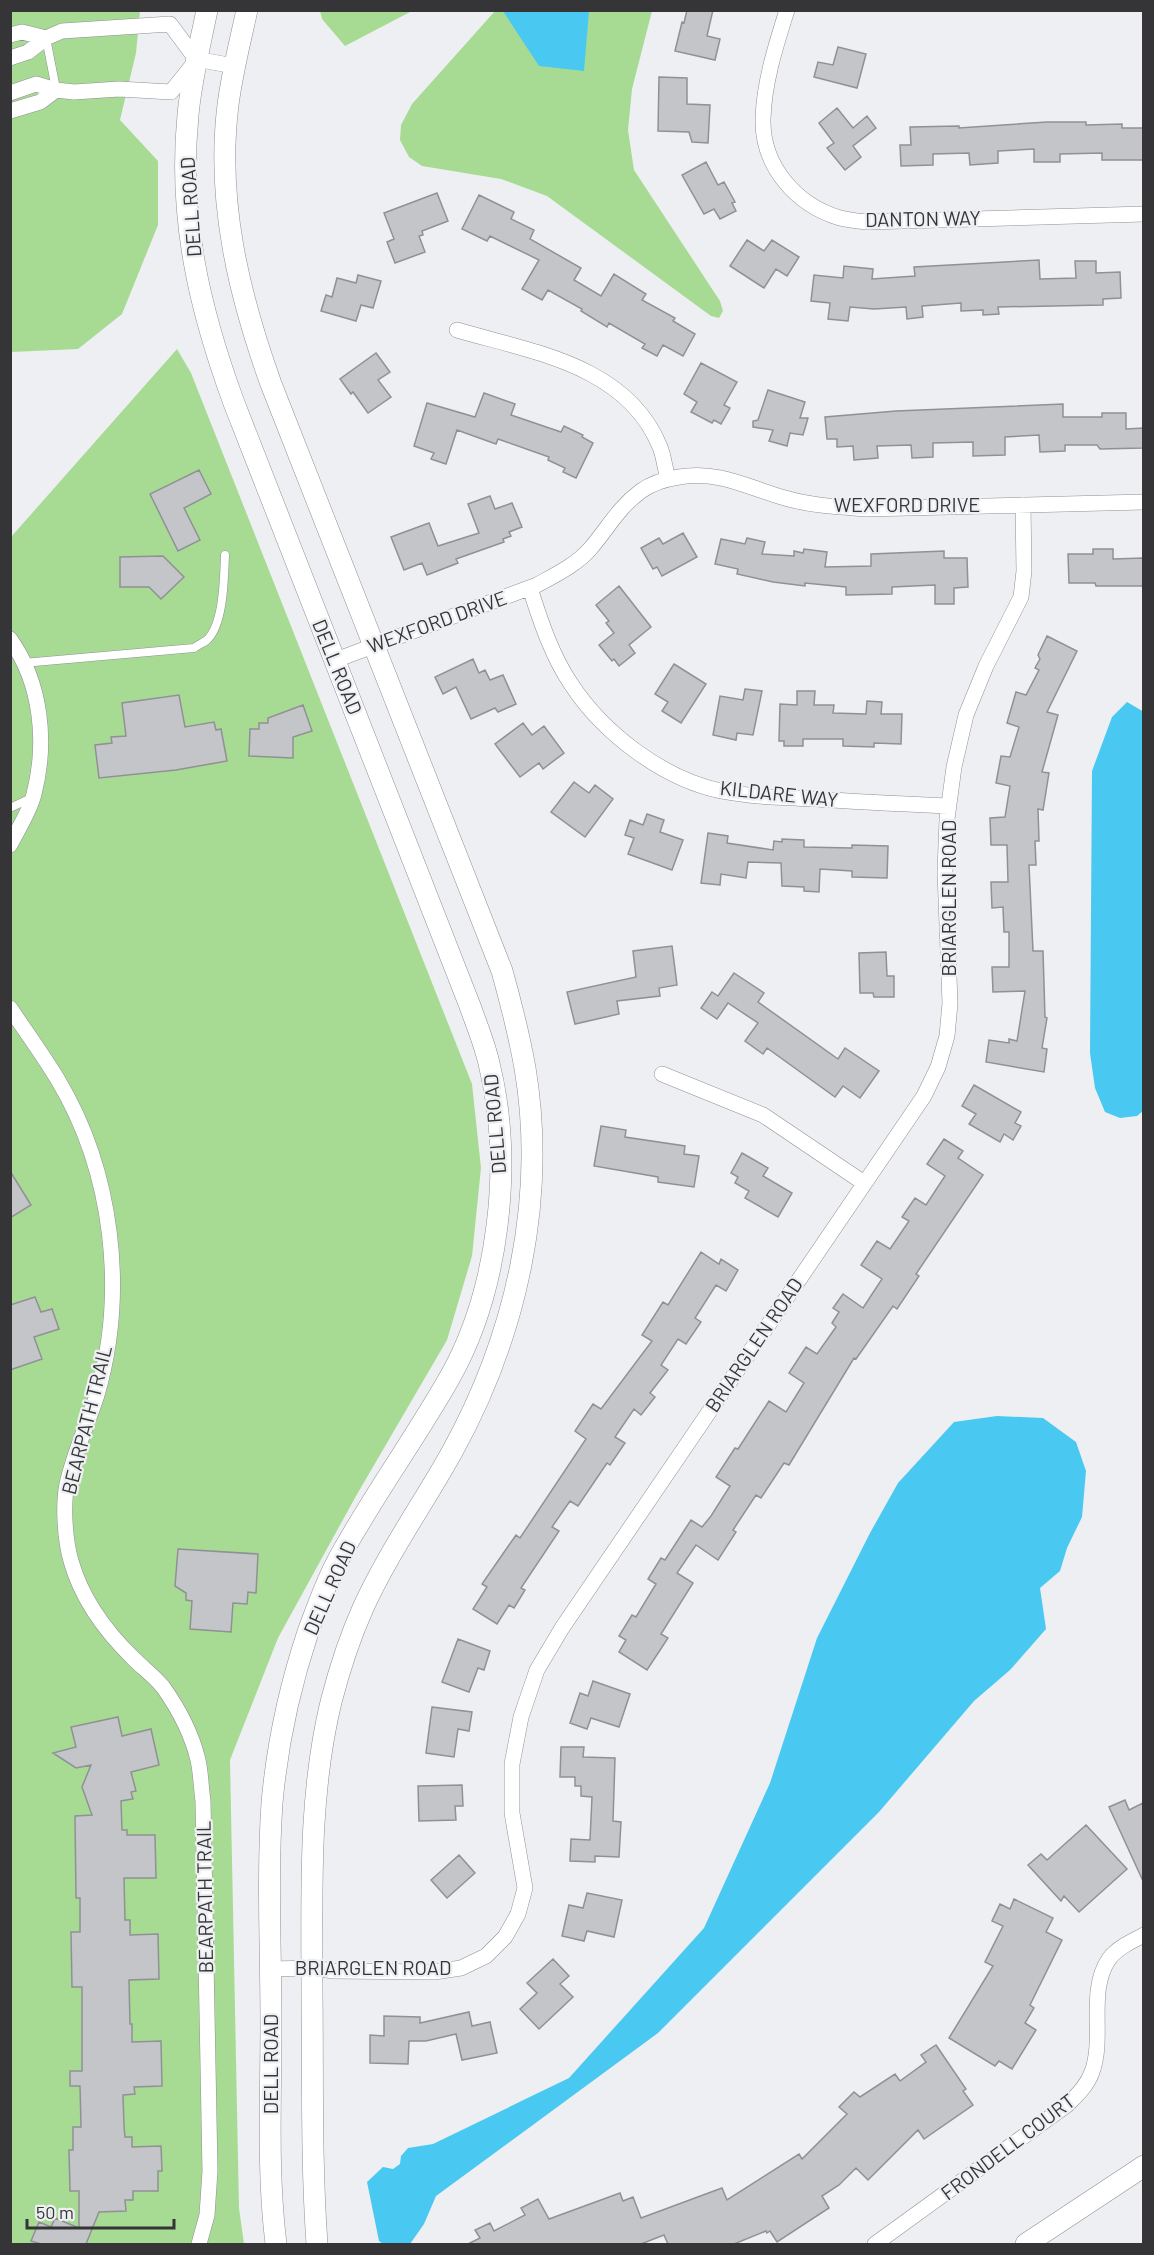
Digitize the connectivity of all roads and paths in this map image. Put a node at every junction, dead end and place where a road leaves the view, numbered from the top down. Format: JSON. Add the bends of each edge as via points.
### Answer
{"nodes":[{"id":1,"x":207,"y":10,"type":"edge"},
{"id":2,"x":248,"y":10,"type":"edge"},
{"id":3,"x":787,"y":10,"type":"edge"},
{"id":4,"x":10,"y":35,"type":"edge"},
{"id":5,"x":46,"y":38,"type":"junction"},
{"id":6,"x":10,"y":58,"type":"edge"},
{"id":7,"x":196,"y":59,"type":"junction"},
{"id":8,"x":234,"y":66,"type":"junction"},
{"id":9,"x":56,"y":90,"type":"junction"},
{"id":10,"x":10,"y":93,"type":"edge"},
{"id":11,"x":10,"y":111,"type":"edge"},
{"id":12,"x":1143,"y":214,"type":"edge"},
{"id":13,"x":457,"y":330,"type":"dead end"},
{"id":14,"x":668,"y":479,"type":"junction"},
{"id":15,"x":1143,"y":502,"type":"edge"},
{"id":16,"x":1023,"y":505,"type":"junction"},
{"id":17,"x":225,"y":555,"type":"dead end"},
{"id":18,"x":530,"y":588,"type":"junction"},
{"id":19,"x":10,"y":639,"type":"edge"},
{"id":20,"x":372,"y":646,"type":"junction"},
{"id":21,"x":333,"y":661,"type":"junction"},
{"id":22,"x":23,"y":663,"type":"junction"},
{"id":23,"x":33,"y":797,"type":"junction"},
{"id":24,"x":948,"y":806,"type":"junction"},
{"id":25,"x":10,"y":808,"type":"edge"},
{"id":26,"x":10,"y":845,"type":"edge"},
{"id":27,"x":10,"y":1008,"type":"edge"},
{"id":28,"x":662,"y":1074,"type":"dead end"},
{"id":29,"x":864,"y":1183,"type":"junction"},
{"id":30,"x":1143,"y":1935,"type":"edge"},
{"id":31,"x":312,"y":1968,"type":"junction"},
{"id":32,"x":272,"y":1969,"type":"junction"},
{"id":33,"x":1143,"y":2166,"type":"edge"},
{"id":34,"x":199,"y":2244,"type":"edge"},
{"id":35,"x":276,"y":2244,"type":"edge"},
{"id":36,"x":317,"y":2244,"type":"edge"},
{"id":37,"x":875,"y":2244,"type":"edge"},
{"id":38,"x":1026,"y":2244,"type":"edge"}],
"edges":[{"from":1,"to":7,"type":"main road","name":"DELL ROAD"},
{"from":2,"to":8,"type":"main road","name":"DELL ROAD"},
{"from":3,"to":12,"type":"street","name":"DANTON WAY","via":[[765,95],[763,121],[767,147],[777,172],[795,193],[816,208],[841,218],[867,222]]},
{"from":4,"to":5,"type":"street","via":[[22,32]]},
{"from":5,"to":6,"type":"street","via":[[28,52]]},
{"from":5,"to":7,"type":"street","via":[[62,31],[170,24]]},
{"from":5,"to":9,"type":"lane"},
{"from":7,"to":8,"type":"street"},
{"from":7,"to":9,"type":"street","via":[[171,92]]},
{"from":7,"to":21,"type":"main road","name":"DELL ROAD","via":[[186,167],[190,249],[220,366]]},
{"from":8,"to":20,"type":"main road","name":"DELL ROAD","via":[[225,182],[246,311]]},
{"from":9,"to":10,"type":"street","via":[[36,84]]},
{"from":9,"to":11,"type":"street","via":[[40,102]]},
{"from":13,"to":14,"type":"street","via":[[571,363],[608,383],[645,419],[661,448]]},
{"from":14,"to":16,"type":"street","name":"WEXFORD DRIVE","via":[[696,474],[722,476],[786,498],[837,507]]},
{"from":14,"to":18,"type":"street","name":"WEXFORD DRIVE","via":[[645,489],[624,505],[588,551],[563,571]]},
{"from":15,"to":16,"type":"street","name":"WEXFORD DRIVE"},
{"from":16,"to":24,"type":"street","name":"BRIARGLEN ROAD","via":[[1021,597],[966,715]]},
{"from":17,"to":22,"type":"lane","via":[[219,616],[208,639],[194,648]]},
{"from":18,"to":20,"type":"street","name":"WEXFORD DRIVE"},
{"from":18,"to":24,"type":"street","name":"KILDARE WAY","via":[[549,641],[571,684],[599,719],[634,751],[675,774],[719,790],[765,797]]},
{"from":19,"to":22,"type":"street"},
{"from":20,"to":21,"type":"street","name":"WEXFORD DRIVE"},
{"from":20,"to":31,"type":"main road","name":"DELL ROAD","via":[[502,971],[525,1070],[532,1181],[525,1247],[509,1318],[485,1384],[453,1451],[363,1608],[332,1700],[315,1797]]},
{"from":21,"to":32,"type":"main road","name":"DELL ROAD","via":[[470,1006],[490,1066],[497,1106],[500,1195],[486,1281],[452,1374],[337,1562],[308,1633],[290,1696],[273,1801]]},
{"from":22,"to":23,"type":"street","via":[[41,717],[41,757]]},
{"from":23,"to":25,"type":"lane"},
{"from":23,"to":26,"type":"street"},
{"from":24,"to":29,"type":"street","name":"BRIARGLEN ROAD","via":[[947,1036],[924,1096]]},
{"from":27,"to":34,"type":"street","name":"BEARPATH TRAIL","via":[[58,1081],[81,1129],[99,1180],[109,1234],[113,1287],[108,1342],[97,1394],[67,1482],[65,1522],[71,1560],[85,1597],[106,1630],[162,1687],[184,1721],[198,1760],[203,1801],[210,2171],[207,2215]]},
{"from":28,"to":29,"type":"street","via":[[763,1116]]},
{"from":29,"to":31,"type":"street","name":"BRIARGLEN ROAD","via":[[537,1670],[521,1717],[512,1764],[512,1813],[525,1888],[518,1914],[505,1938],[486,1956],[461,1968],[434,1972]]},
{"from":30,"to":37,"type":"street","name":"FRONDELL COURT","via":[[1110,1957],[1104,1968],[1099,1990],[1097,2054],[1092,2074],[1081,2091]]},
{"from":31,"to":32,"type":"street","name":"BRIARGLEN ROAD"},
{"from":31,"to":36,"type":"main road","name":"DELL ROAD"},
{"from":32,"to":35,"type":"main road","name":"DELL ROAD","via":[[272,2178]]},
{"from":33,"to":38,"type":"main road"}]}
